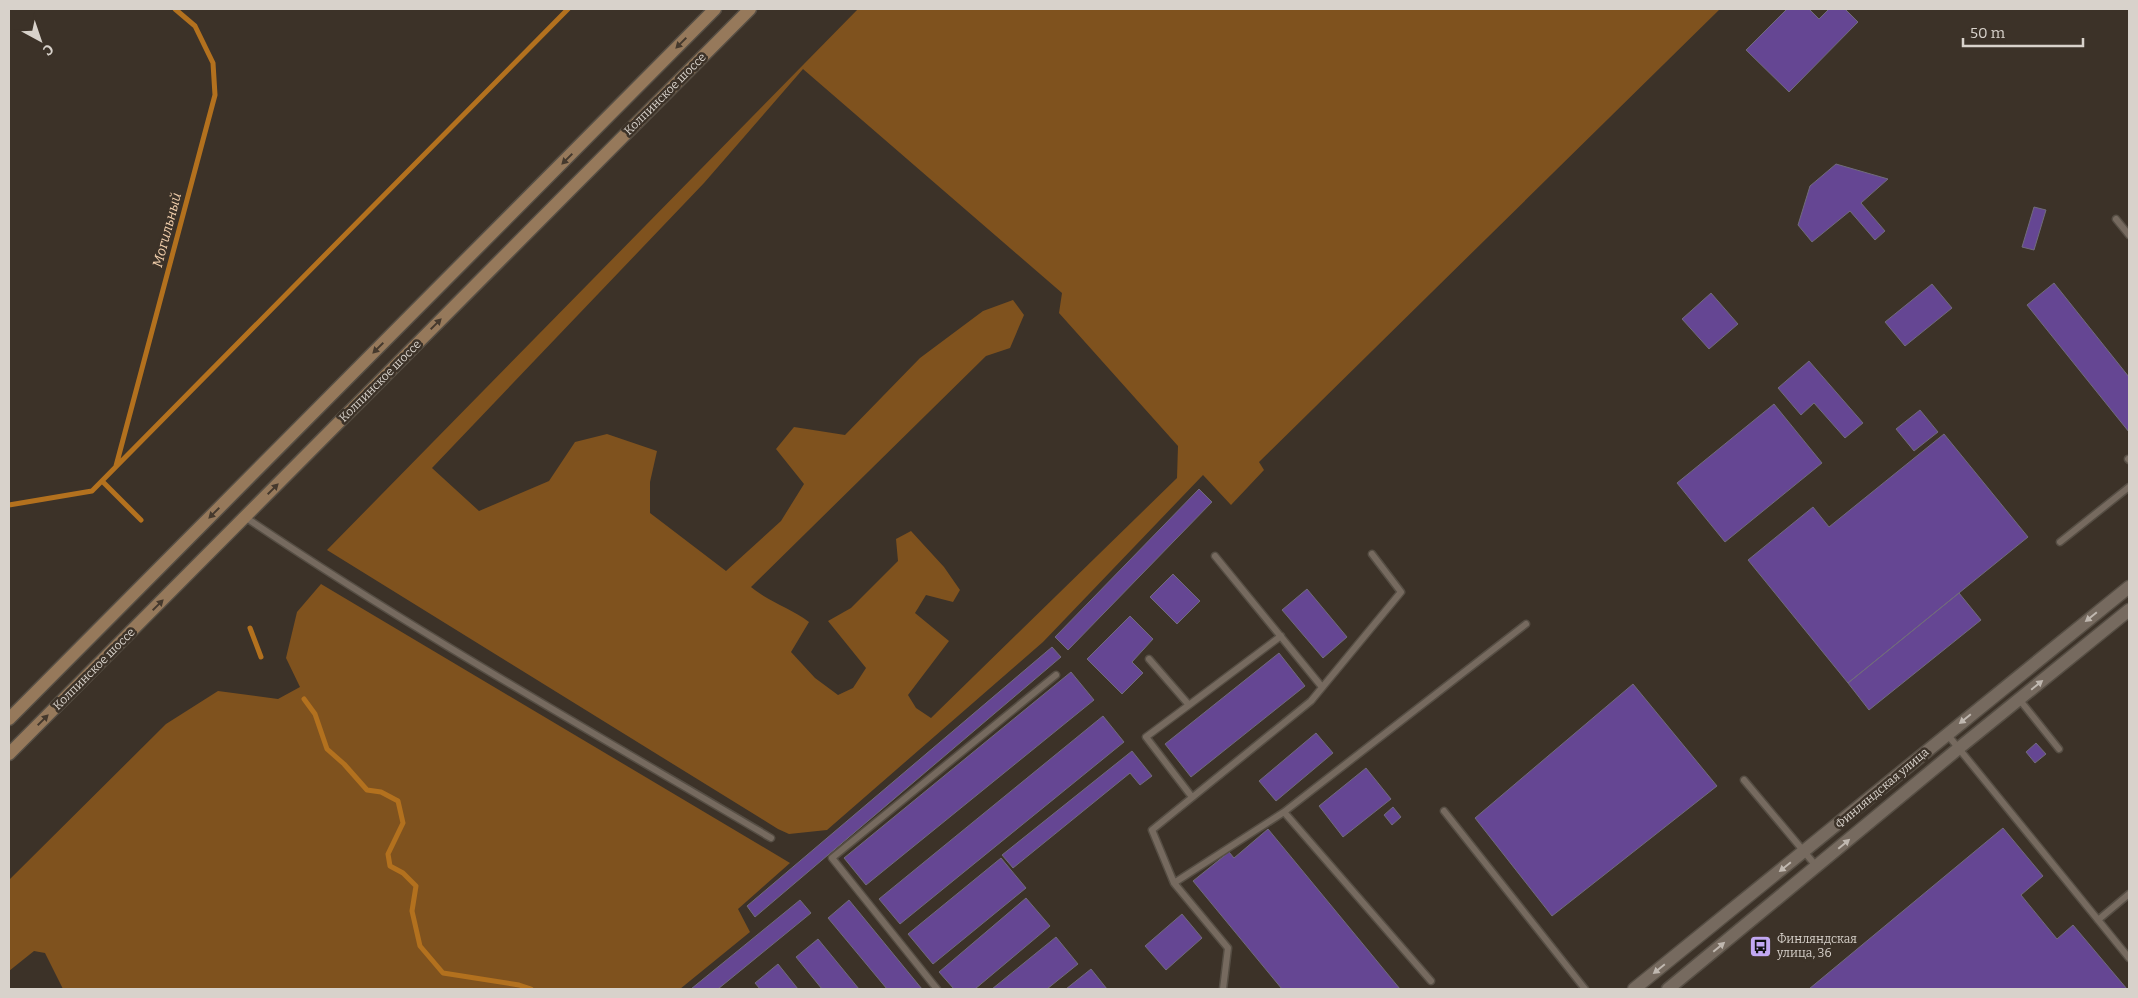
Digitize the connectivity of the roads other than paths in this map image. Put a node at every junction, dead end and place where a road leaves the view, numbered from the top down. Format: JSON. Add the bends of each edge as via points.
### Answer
{"nodes":[{"id":1,"x":716,"y":9,"type":"edge"},
{"id":2,"x":750,"y":9,"type":"edge"},
{"id":3,"x":2116,"y":218,"type":"dead end"},
{"id":4,"x":2129,"y":235,"type":"edge"},
{"id":5,"x":2129,"y":487,"type":"edge"},
{"id":6,"x":245,"y":517,"type":"junction"},
{"id":7,"x":2060,"y":542,"type":"dead end"},
{"id":8,"x":1372,"y":554,"type":"dead end"},
{"id":9,"x":1214,"y":556,"type":"dead end"},
{"id":10,"x":2129,"y":587,"type":"edge"},
{"id":11,"x":2129,"y":610,"type":"edge"},
{"id":12,"x":1526,"y":624,"type":"dead end"},
{"id":13,"x":1281,"y":636,"type":"junction"},
{"id":14,"x":1149,"y":659,"type":"dead end"},
{"id":15,"x":1056,"y":675,"type":"dead end"},
{"id":16,"x":1322,"y":687,"type":"junction"},
{"id":17,"x":2019,"y":699,"type":"junction"},
{"id":18,"x":1189,"y":704,"type":"junction"},
{"id":19,"x":9,"y":719,"type":"edge"},
{"id":20,"x":1947,"y":734,"type":"junction"},
{"id":21,"x":1959,"y":748,"type":"junction"},
{"id":22,"x":2060,"y":749,"type":"dead end"},
{"id":23,"x":9,"y":754,"type":"edge"},
{"id":24,"x":1744,"y":780,"type":"dead end"},
{"id":25,"x":1192,"y":797,"type":"junction"},
{"id":26,"x":1284,"y":812,"type":"junction"},
{"id":27,"x":1444,"y":812,"type":"dead end"},
{"id":28,"x":771,"y":838,"type":"dead end"},
{"id":29,"x":1804,"y":852,"type":"junction"},
{"id":30,"x":1816,"y":867,"type":"junction"},
{"id":31,"x":1174,"y":884,"type":"junction"},
{"id":32,"x":2129,"y":894,"type":"edge"},
{"id":33,"x":2098,"y":920,"type":"junction"},
{"id":34,"x":2129,"y":958,"type":"edge"},
{"id":35,"x":1431,"y":981,"type":"dead end"},
{"id":36,"x":937,"y":989,"type":"edge"},
{"id":37,"x":1223,"y":989,"type":"edge"},
{"id":38,"x":1585,"y":989,"type":"edge"},
{"id":39,"x":1634,"y":989,"type":"edge"},
{"id":40,"x":1668,"y":989,"type":"edge"}],
"edges":[{"from":1,"to":19,"type":"main road","name":"Колпинское шоссе","one_way":true},
{"from":6,"to":2,"type":"main road","name":"Колпинское шоссе","one_way":true},
{"from":3,"to":4,"type":"lane"},
{"from":5,"to":7,"type":"lane"},
{"from":23,"to":6,"type":"main road","name":"Колпинское шоссе","one_way":true},
{"from":6,"to":28,"type":"lane","via":[[429,635]]},
{"from":8,"to":16,"type":"lane","via":[[1401,592]]},
{"from":9,"to":13,"type":"lane"},
{"from":10,"to":20,"type":"street","name":"Финляндская улица","one_way":true},
{"from":17,"to":11,"type":"street","name":"Финляндская улица","one_way":true},
{"from":12,"to":26,"type":"lane"},
{"from":13,"to":16,"type":"lane"},
{"from":13,"to":18,"type":"lane"},
{"from":14,"to":18,"type":"lane"},
{"from":15,"to":36,"type":"lane","via":[[832,858]]},
{"from":16,"to":25,"type":"lane","via":[[1311,701]]},
{"from":17,"to":21,"type":"street","name":"Финляндская улица"},
{"from":17,"to":22,"type":"lane"},
{"from":18,"to":25,"type":"lane","via":[[1146,737]]},
{"from":20,"to":21,"type":"lane"},
{"from":20,"to":29,"type":"street","name":"Финляндская улица"},
{"from":30,"to":21,"type":"street","name":"Финляндская улица","one_way":true},
{"from":21,"to":33,"type":"lane"},
{"from":24,"to":29,"type":"lane"},
{"from":25,"to":31,"type":"lane","via":[[1152,830]]},
{"from":26,"to":31,"type":"lane"},
{"from":26,"to":35,"type":"lane"},
{"from":27,"to":38,"type":"lane"},
{"from":29,"to":30,"type":"lane"},
{"from":29,"to":39,"type":"street","name":"Финляндская улица","one_way":true},
{"from":40,"to":30,"type":"street","name":"Финляндская улица","one_way":true},
{"from":31,"to":37,"type":"lane","via":[[1228,948]]},
{"from":32,"to":33,"type":"lane"},
{"from":33,"to":34,"type":"lane"}]}
